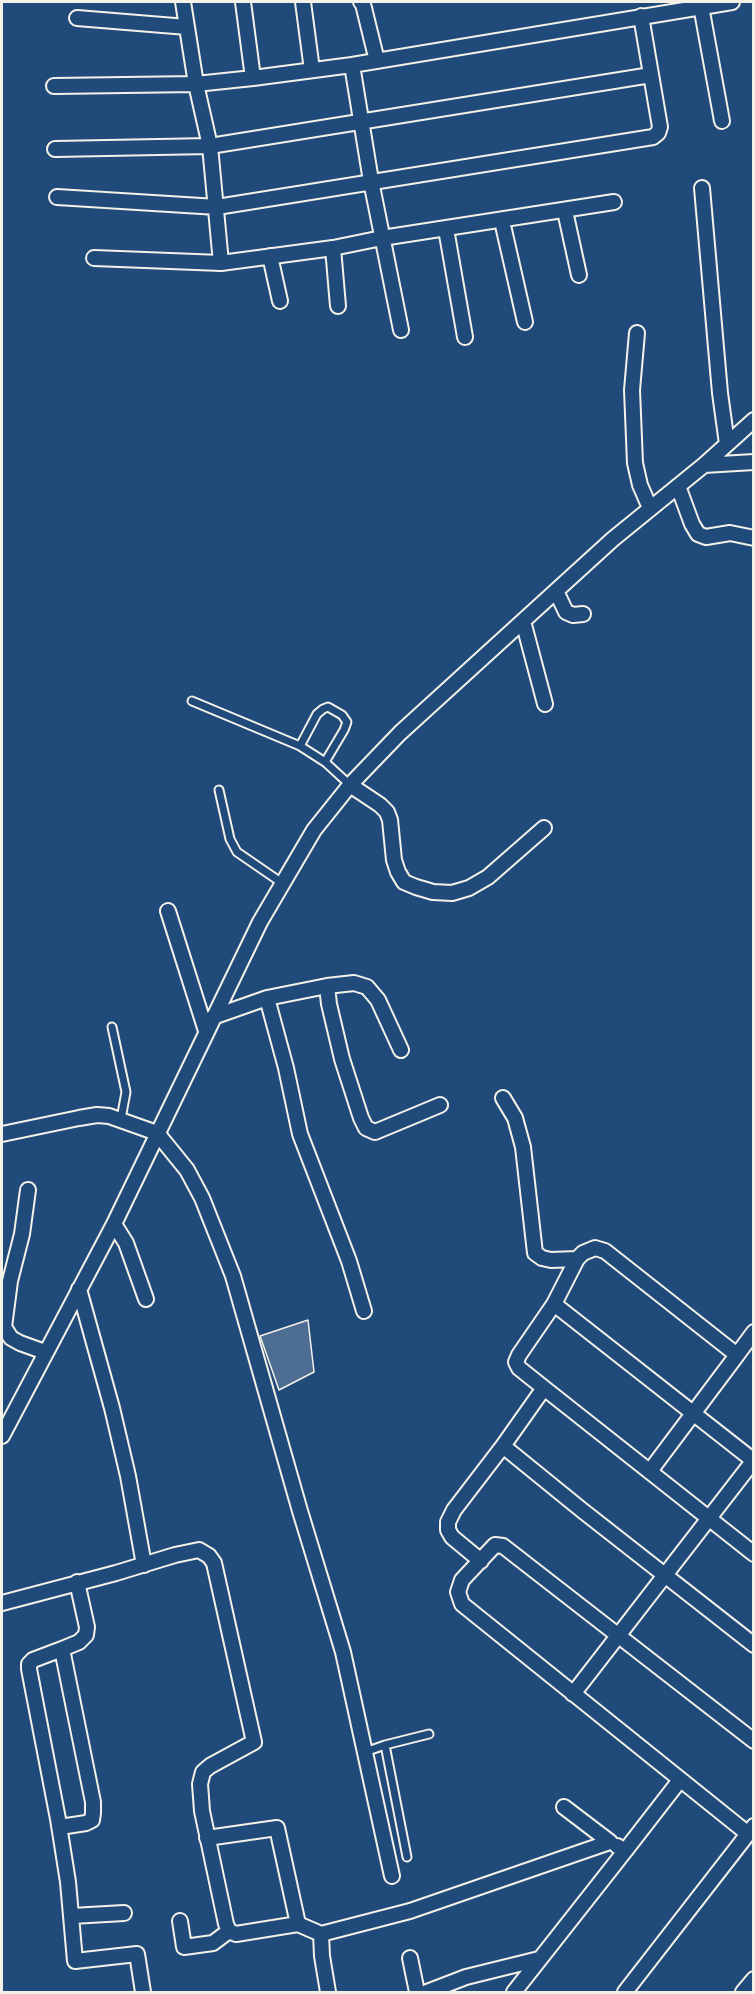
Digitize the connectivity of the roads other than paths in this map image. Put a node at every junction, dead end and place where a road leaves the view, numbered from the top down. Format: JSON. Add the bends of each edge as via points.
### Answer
{"nodes":[{"id":1,"x":183,"y":2,"type":"edge"},
{"id":2,"x":243,"y":2,"type":"edge"},
{"id":3,"x":303,"y":2,"type":"edge"},
{"id":4,"x":361,"y":2,"type":"edge"},
{"id":5,"x":732,"y":2,"type":"edge"},
{"id":6,"x":701,"y":6,"type":"junction"},
{"id":7,"x":641,"y":16,"type":"junction"},
{"id":8,"x":77,"y":18,"type":"dead end"},
{"id":9,"x":187,"y":27,"type":"junction"},
{"id":10,"x":377,"y":61,"type":"junction"},
{"id":11,"x":352,"y":65,"type":"junction"},
{"id":12,"x":312,"y":70,"type":"junction"},
{"id":13,"x":651,"y":75,"type":"junction"},
{"id":14,"x":254,"y":78,"type":"junction"},
{"id":15,"x":196,"y":84,"type":"junction"},
{"id":16,"x":54,"y":86,"type":"dead end"},
{"id":17,"x":722,"y":121,"type":"dead end"},
{"id":18,"x":361,"y":122,"type":"junction"},
{"id":19,"x":210,"y":146,"type":"junction"},
{"id":20,"x":55,"y":149,"type":"dead end"},
{"id":21,"x":371,"y":181,"type":"junction"},
{"id":22,"x":702,"y":188,"type":"dead end"},
{"id":23,"x":57,"y":197,"type":"dead end"},
{"id":24,"x":614,"y":202,"type":"dead end"},
{"id":25,"x":217,"y":207,"type":"junction"},
{"id":26,"x":565,"y":211,"type":"junction"},
{"id":27,"x":502,"y":221,"type":"junction"},
{"id":28,"x":446,"y":230,"type":"junction"},
{"id":29,"x":382,"y":238,"type":"junction"},
{"id":30,"x":333,"y":248,"type":"junction"},
{"id":31,"x":270,"y":256,"type":"junction"},
{"id":32,"x":94,"y":258,"type":"dead end"},
{"id":33,"x":221,"y":263,"type":"junction"},
{"id":34,"x":579,"y":275,"type":"dead end"},
{"id":35,"x":280,"y":301,"type":"dead end"},
{"id":36,"x":339,"y":306,"type":"dead end"},
{"id":37,"x":525,"y":322,"type":"dead end"},
{"id":38,"x":401,"y":330,"type":"dead end"},
{"id":39,"x":637,"y":333,"type":"dead end"},
{"id":40,"x":465,"y":337,"type":"dead end"},
{"id":41,"x":753,"y":420,"type":"edge"},
{"id":42,"x":727,"y":444,"type":"junction"},
{"id":43,"x":753,"y":462,"type":"edge"},
{"id":44,"x":704,"y":465,"type":"junction"},
{"id":45,"x":678,"y":486,"type":"junction"},
{"id":46,"x":650,"y":508,"type":"junction"},
{"id":47,"x":753,"y":538,"type":"edge"},
{"id":48,"x":556,"y":591,"type":"junction"},
{"id":49,"x":584,"y":614,"type":"dead end"},
{"id":50,"x":523,"y":621,"type":"junction"},
{"id":51,"x":192,"y":701,"type":"dead end"},
{"id":52,"x":544,"y":704,"type":"dead end"},
{"id":53,"x":300,"y":746,"type":"junction"},
{"id":54,"x":324,"y":762,"type":"junction"},
{"id":55,"x":350,"y":785,"type":"junction"},
{"id":56,"x":219,"y":790,"type":"dead end"},
{"id":57,"x":544,"y":828,"type":"dead end"},
{"id":58,"x":282,"y":883,"type":"junction"},
{"id":59,"x":168,"y":911,"type":"dead end"},
{"id":60,"x":327,"y":986,"type":"junction"},
{"id":61,"x":267,"y":998,"type":"junction"},
{"id":62,"x":213,"y":1017,"type":"junction"},
{"id":63,"x":112,"y":1027,"type":"dead end"},
{"id":64,"x":206,"y":1031,"type":"junction"},
{"id":65,"x":401,"y":1050,"type":"dead end"},
{"id":66,"x":503,"y":1098,"type":"dead end"},
{"id":67,"x":440,"y":1105,"type":"dead end"},
{"id":68,"x":121,"y":1119,"type":"junction"},
{"id":69,"x":157,"y":1133,"type":"junction"},
{"id":70,"x":2,"y":1134,"type":"edge"},
{"id":71,"x":28,"y":1190,"type":"dead end"},
{"id":72,"x":114,"y":1224,"type":"junction"},
{"id":73,"x":577,"y":1259,"type":"junction"},
{"id":74,"x":79,"y":1289,"type":"junction"},
{"id":75,"x":146,"y":1299,"type":"dead end"},
{"id":76,"x":554,"y":1305,"type":"junction"},
{"id":77,"x":363,"y":1311,"type":"dead end"},
{"id":78,"x":753,"y":1332,"type":"edge"},
{"id":79,"x":45,"y":1352,"type":"junction"},
{"id":80,"x":736,"y":1355,"type":"junction"},
{"id":81,"x":543,"y":1388,"type":"junction"},
{"id":82,"x":692,"y":1414,"type":"junction"},
{"id":83,"x":2,"y":1436,"type":"edge"},
{"id":84,"x":504,"y":1446,"type":"junction"},
{"id":85,"x":753,"y":1460,"type":"edge"},
{"id":86,"x":650,"y":1471,"type":"junction"},
{"id":87,"x":708,"y":1519,"type":"junction"},
{"id":88,"x":753,"y":1554,"type":"edge"},
{"id":89,"x":481,"y":1561,"type":"junction"},
{"id":90,"x":144,"y":1564,"type":"junction"},
{"id":91,"x":664,"y":1574,"type":"junction"},
{"id":92,"x":77,"y":1582,"type":"junction"},
{"id":93,"x":2,"y":1602,"type":"edge"},
{"id":94,"x":618,"y":1636,"type":"junction"},
{"id":95,"x":753,"y":1645,"type":"edge"},
{"id":96,"x":62,"y":1649,"type":"junction"},
{"id":97,"x":573,"y":1694,"type":"junction"},
{"id":98,"x":429,"y":1734,"type":"dead end"},
{"id":99,"x":753,"y":1741,"type":"edge"},
{"id":100,"x":386,"y":1745,"type":"junction"},
{"id":101,"x":365,"y":1752,"type":"junction"},
{"id":102,"x":680,"y":1780,"type":"junction"},
{"id":103,"x":564,"y":1807,"type":"dead end"},
{"id":104,"x":60,"y":1827,"type":"junction"},
{"id":105,"x":750,"y":1829,"type":"edge"},
{"id":106,"x":207,"y":1838,"type":"junction"},
{"id":107,"x":610,"y":1842,"type":"junction"},
{"id":108,"x":625,"y":1851,"type":"junction"},
{"id":109,"x":407,"y":1857,"type":"dead end"},
{"id":110,"x":392,"y":1876,"type":"dead end"},
{"id":111,"x":124,"y":1913,"type":"dead end"},
{"id":112,"x":72,"y":1916,"type":"junction"},
{"id":113,"x":180,"y":1921,"type":"dead end"},
{"id":114,"x":298,"y":1924,"type":"junction"},
{"id":115,"x":230,"y":1932,"type":"junction"},
{"id":116,"x":321,"y":1934,"type":"junction"},
{"id":117,"x":410,"y":1958,"type":"dead end"},
{"id":118,"x":539,"y":1959,"type":"junction"},
{"id":119,"x":753,"y":1979,"type":"edge"},
{"id":120,"x":143,"y":1992,"type":"edge"},
{"id":121,"x":328,"y":1992,"type":"edge"},
{"id":122,"x":417,"y":1992,"type":"edge"},
{"id":123,"x":427,"y":1992,"type":"edge"},
{"id":124,"x":514,"y":1992,"type":"edge"},
{"id":125,"x":625,"y":1992,"type":"edge"},
{"id":126,"x":743,"y":1992,"type":"edge"}],
"edges":[{"from":1,"to":9,"type":"street"},
{"from":2,"to":14,"type":"street"},
{"from":3,"to":12,"type":"street"},
{"from":4,"to":10,"type":"street"},
{"from":5,"to":6,"type":"street"},
{"from":6,"to":7,"type":"street"},
{"from":6,"to":17,"type":"street"},
{"from":7,"to":10,"type":"street"},
{"from":7,"to":13,"type":"street"},
{"from":8,"to":9,"type":"street"},
{"from":9,"to":15,"type":"street"},
{"from":10,"to":11,"type":"street"},
{"from":11,"to":12,"type":"street"},
{"from":11,"to":18,"type":"street"},
{"from":12,"to":14,"type":"street"},
{"from":13,"to":18,"type":"street"},
{"from":13,"to":21,"type":"street","via":[[660,126],[653,136]]},
{"from":14,"to":15,"type":"street"},
{"from":15,"to":16,"type":"street"},
{"from":15,"to":19,"type":"street"},
{"from":18,"to":19,"type":"street"},
{"from":18,"to":21,"type":"street"},
{"from":19,"to":20,"type":"street"},
{"from":19,"to":25,"type":"street"},
{"from":21,"to":25,"type":"street"},
{"from":21,"to":29,"type":"street"},
{"from":22,"to":42,"type":"street"},
{"from":23,"to":25,"type":"street"},
{"from":24,"to":26,"type":"street"},
{"from":25,"to":33,"type":"street"},
{"from":26,"to":27,"type":"street"},
{"from":26,"to":34,"type":"street"},
{"from":27,"to":28,"type":"street"},
{"from":27,"to":37,"type":"street"},
{"from":28,"to":29,"type":"street"},
{"from":28,"to":40,"type":"street"},
{"from":29,"to":30,"type":"street"},
{"from":29,"to":38,"type":"street"},
{"from":30,"to":31,"type":"street"},
{"from":30,"to":36,"type":"street"},
{"from":31,"to":33,"type":"street"},
{"from":31,"to":35,"type":"street"},
{"from":32,"to":33,"type":"street"},
{"from":39,"to":46,"type":"street","via":[[632,390],[635,463]]},
{"from":41,"to":42,"type":"street"},
{"from":42,"to":44,"type":"street"},
{"from":43,"to":44,"type":"street"},
{"from":44,"to":45,"type":"street"},
{"from":45,"to":46,"type":"street"},
{"from":45,"to":47,"type":"street","via":[[698,534],[706,537],[730,533]]},
{"from":46,"to":48,"type":"street"},
{"from":48,"to":49,"type":"street","via":[[566,612]]},
{"from":48,"to":50,"type":"street"},
{"from":50,"to":52,"type":"street"},
{"from":50,"to":55,"type":"street","via":[[400,733]]},
{"from":51,"to":53,"type":"lane"},
{"from":53,"to":54,"type":"lane"},
{"from":53,"to":54,"type":"lane","via":[[323,709],[328,707],[342,715],[347,722],[344,730]]},
{"from":54,"to":55,"type":"lane"},
{"from":55,"to":57,"type":"street","via":[[387,812],[394,860],[404,882],[433,892],[452,894],[469,888],[488,877]]},
{"from":55,"to":58,"type":"street","via":[[314,830]]},
{"from":56,"to":58,"type":"lane","via":[[230,839],[237,852]]},
{"from":58,"to":62,"type":"street"},
{"from":59,"to":64,"type":"street"},
{"from":60,"to":61,"type":"street"},
{"from":60,"to":65,"type":"street","via":[[354,983],[366,987],[382,1007]]},
{"from":60,"to":67,"type":"street","via":[[342,1059],[366,1128],[375,1132]]},
{"from":61,"to":62,"type":"street"},
{"from":61,"to":77,"type":"street","via":[[300,1134],[346,1252]]},
{"from":62,"to":64,"type":"street"},
{"from":63,"to":68,"type":"lane","via":[[126,1092]]},
{"from":64,"to":69,"type":"street"},
{"from":66,"to":73,"type":"street","via":[[515,1118],[523,1148],[535,1252],[551,1260]]},
{"from":68,"to":69,"type":"street"},
{"from":68,"to":70,"type":"street","via":[[97,1115]]},
{"from":69,"to":72,"type":"street"},
{"from":69,"to":101,"type":"street","via":[[187,1170],[202,1198],[233,1276],[343,1652]]},
{"from":71,"to":79,"type":"street","via":[[4,1327],[11,1338]]},
{"from":72,"to":74,"type":"street"},
{"from":72,"to":75,"type":"street","via":[[126,1243]]},
{"from":73,"to":76,"type":"street"},
{"from":73,"to":80,"type":"street","via":[[595,1248],[605,1251]]},
{"from":74,"to":79,"type":"street"},
{"from":74,"to":90,"type":"street","via":[[129,1476]]},
{"from":76,"to":81,"type":"street","via":[[516,1362]]},
{"from":76,"to":82,"type":"street"},
{"from":78,"to":80,"type":"street"},
{"from":79,"to":83,"type":"street"},
{"from":80,"to":82,"type":"street"},
{"from":81,"to":84,"type":"street"},
{"from":81,"to":86,"type":"street"},
{"from":82,"to":85,"type":"street"},
{"from":82,"to":86,"type":"street"},
{"from":84,"to":89,"type":"street","via":[[448,1522],[452,1537]]},
{"from":84,"to":91,"type":"street"},
{"from":85,"to":87,"type":"street"},
{"from":86,"to":87,"type":"street"},
{"from":87,"to":88,"type":"street"},
{"from":87,"to":91,"type":"street"},
{"from":89,"to":94,"type":"street","via":[[495,1545],[503,1546]]},
{"from":89,"to":97,"type":"street","via":[[462,1580],[458,1592],[462,1604]]},
{"from":90,"to":92,"type":"street"},
{"from":90,"to":106,"type":"street","via":[[199,1550],[214,1563],[254,1742],[203,1772],[200,1784]]},
{"from":91,"to":94,"type":"street"},
{"from":91,"to":95,"type":"street"},
{"from":92,"to":93,"type":"street"},
{"from":92,"to":96,"type":"street","via":[[86,1635]]},
{"from":94,"to":97,"type":"street"},
{"from":94,"to":99,"type":"street"},
{"from":96,"to":104,"type":"street","via":[[29,1664]]},
{"from":96,"to":104,"type":"street","via":[[93,1813],[92,1820],[86,1823]]},
{"from":97,"to":102,"type":"street"},
{"from":98,"to":100,"type":"lane"},
{"from":100,"to":101,"type":"lane"},
{"from":100,"to":109,"type":"lane"},
{"from":101,"to":110,"type":"street"},
{"from":102,"to":105,"type":"street"},
{"from":102,"to":108,"type":"street"},
{"from":103,"to":107,"type":"street"},
{"from":104,"to":112,"type":"street"},
{"from":105,"to":125,"type":"street"},
{"from":106,"to":114,"type":"street","via":[[277,1828]]},
{"from":106,"to":115,"type":"street"},
{"from":107,"to":108,"type":"street"},
{"from":107,"to":116,"type":"street","via":[[410,1911]]},
{"from":108,"to":118,"type":"street"},
{"from":111,"to":112,"type":"street"},
{"from":112,"to":120,"type":"street","via":[[75,1961],[137,1954]]},
{"from":113,"to":115,"type":"street","via":[[184,1947],[213,1943]]},
{"from":114,"to":115,"type":"street"},
{"from":114,"to":116,"type":"street"},
{"from":116,"to":121,"type":"street"},
{"from":117,"to":122,"type":"street"},
{"from":118,"to":123,"type":"street","via":[[466,1977]]},
{"from":118,"to":124,"type":"street"},
{"from":119,"to":126,"type":"street"}]}
